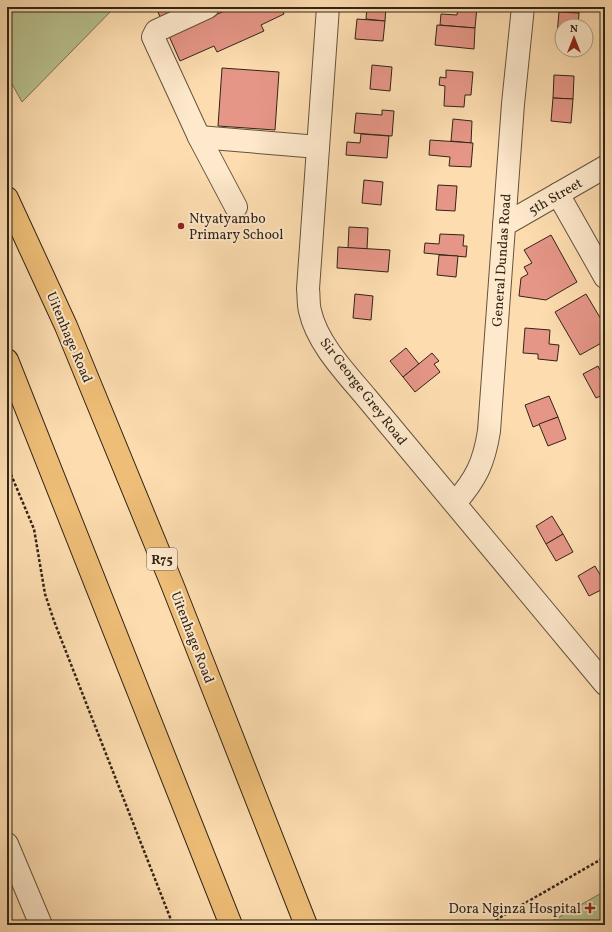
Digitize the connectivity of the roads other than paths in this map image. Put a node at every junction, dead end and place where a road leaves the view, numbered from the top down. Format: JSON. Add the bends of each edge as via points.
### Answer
{"nodes":[{"id":1,"x":208,"y":7,"type":"edge"},
{"id":2,"x":328,"y":7,"type":"edge"},
{"id":3,"x":523,"y":7,"type":"edge"},
{"id":4,"x":199,"y":137,"type":"junction"},
{"id":5,"x":318,"y":147,"type":"junction"},
{"id":6,"x":605,"y":167,"type":"edge"},
{"id":7,"x":558,"y":194,"type":"junction"},
{"id":8,"x":7,"y":198,"type":"edge"},
{"id":9,"x":236,"y":207,"type":"dead end"},
{"id":10,"x":504,"y":225,"type":"junction"},
{"id":11,"x":605,"y":277,"type":"edge"},
{"id":12,"x":7,"y":360,"type":"edge"},
{"id":13,"x":455,"y":503,"type":"junction"},
{"id":14,"x":605,"y":684,"type":"edge"},
{"id":15,"x":7,"y":844,"type":"edge"},
{"id":16,"x":41,"y":925,"type":"edge"},
{"id":17,"x":231,"y":925,"type":"edge"},
{"id":18,"x":306,"y":925,"type":"edge"}],
"edges":[{"from":1,"to":4,"type":"street","via":[[156,30],[153,38]]},
{"from":2,"to":5,"type":"street","name":"Sir George Grey Road"},
{"from":3,"to":10,"type":"street","name":"General Dundas Road"},
{"from":4,"to":5,"type":"street"},
{"from":4,"to":9,"type":"street"},
{"from":5,"to":13,"type":"street","name":"Sir George Grey Road","via":[[308,289],[315,328],[339,364]]},
{"from":6,"to":7,"type":"street","name":"5th Street"},
{"from":7,"to":10,"type":"street","name":"5th Street"},
{"from":7,"to":11,"type":"street"},
{"from":8,"to":18,"type":"main road","name":"Uitenhage Road","number":"R75","via":[[69,333],[172,584]]},
{"from":10,"to":13,"type":"street","name":"General Dundas Road","via":[[487,448],[471,485]]},
{"from":12,"to":17,"type":"main road"},
{"from":13,"to":14,"type":"street","name":"Sir George Grey Road"},
{"from":15,"to":16,"type":"street"}]}
